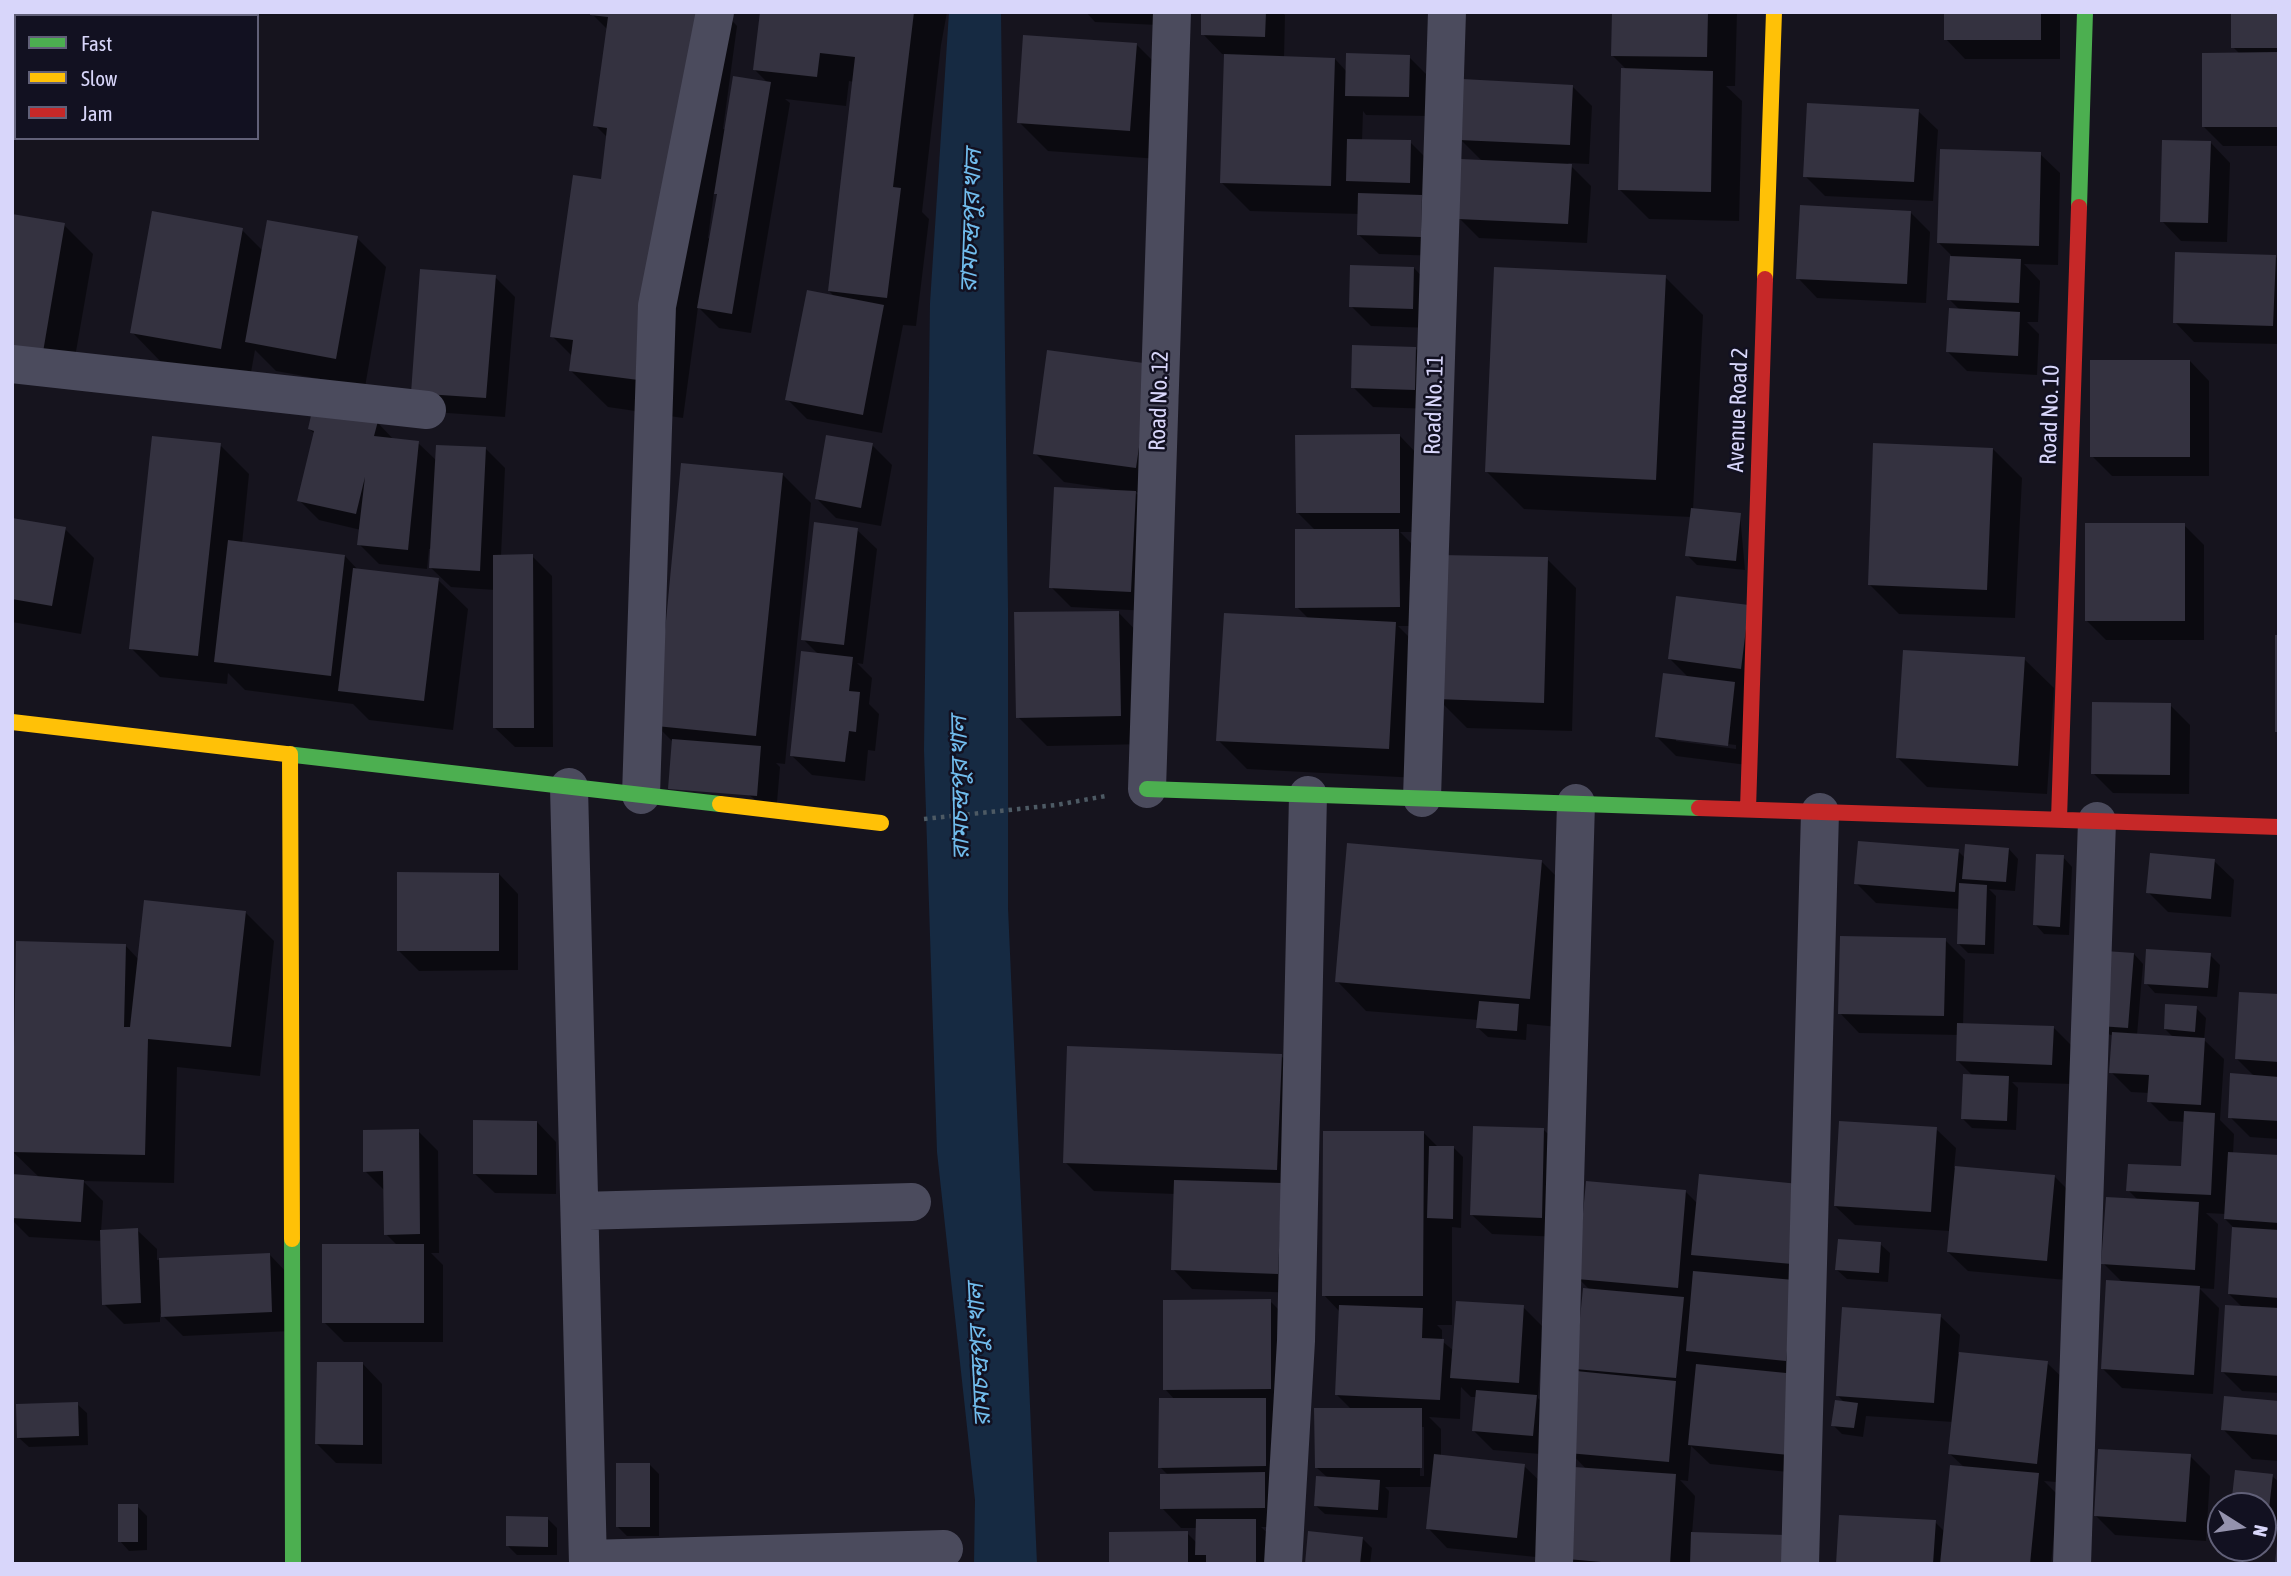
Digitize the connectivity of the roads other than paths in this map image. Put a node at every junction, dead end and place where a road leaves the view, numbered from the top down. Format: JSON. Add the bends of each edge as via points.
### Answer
{"nodes":[{"id":1,"x":715,"y":12,"type":"edge"},
{"id":2,"x":1171,"y":12,"type":"edge"},
{"id":3,"x":1447,"y":12,"type":"edge"},
{"id":4,"x":1774,"y":12,"type":"edge"},
{"id":5,"x":2085,"y":12,"type":"edge"},
{"id":6,"x":12,"y":364,"type":"edge"},
{"id":7,"x":427,"y":410,"type":"dead end"},
{"id":8,"x":12,"y":722,"type":"edge"},
{"id":9,"x":290,"y":754,"type":"junction"},
{"id":10,"x":569,"y":787,"type":"junction"},
{"id":11,"x":1147,"y":789,"type":"joint"},
{"id":12,"x":1308,"y":794,"type":"junction"},
{"id":13,"x":641,"y":795,"type":"junction"},
{"id":14,"x":1422,"y":798,"type":"junction"},
{"id":15,"x":1576,"y":803,"type":"junction"},
{"id":16,"x":1748,"y":809,"type":"junction"},
{"id":17,"x":1820,"y":812,"type":"junction"},
{"id":18,"x":2059,"y":819,"type":"junction"},
{"id":19,"x":2097,"y":821,"type":"junction"},
{"id":20,"x":881,"y":823,"type":"road end"},
{"id":21,"x":2279,"y":827,"type":"edge"},
{"id":22,"x":912,"y":1202,"type":"dead end"},
{"id":23,"x":580,"y":1211,"type":"junction"},
{"id":24,"x":944,"y":1549,"type":"dead end"},
{"id":25,"x":588,"y":1562,"type":"edge"},
{"id":26,"x":293,"y":1564,"type":"edge"},
{"id":27,"x":1283,"y":1564,"type":"edge"},
{"id":28,"x":1554,"y":1564,"type":"edge"},
{"id":29,"x":1800,"y":1564,"type":"edge"},
{"id":30,"x":2072,"y":1564,"type":"edge"}],
"edges":[{"from":1,"to":13,"type":"street","via":[[656,306]]},
{"from":2,"to":11,"type":"street","name":"Road No. 12"},
{"from":3,"to":14,"type":"street","name":"Road No. 11"},
{"from":4,"to":16,"type":"street","name":"Avenue Road 2"},
{"from":5,"to":18,"type":"street","name":"Road No. 10"},
{"from":6,"to":7,"type":"street"},
{"from":8,"to":9,"type":"street"},
{"from":9,"to":10,"type":"street"},
{"from":9,"to":26,"type":"street"},
{"from":10,"to":13,"type":"street"},
{"from":10,"to":23,"type":"street"},
{"from":11,"to":12,"type":"street"},
{"from":12,"to":14,"type":"street"},
{"from":12,"to":27,"type":"street","via":[[1296,1340]]},
{"from":13,"to":20,"type":"street"},
{"from":14,"to":15,"type":"street"},
{"from":15,"to":16,"type":"street"},
{"from":15,"to":28,"type":"street"},
{"from":16,"to":17,"type":"street"},
{"from":17,"to":18,"type":"street"},
{"from":17,"to":29,"type":"street"},
{"from":18,"to":19,"type":"street"},
{"from":19,"to":21,"type":"street"},
{"from":19,"to":30,"type":"street"},
{"from":22,"to":23,"type":"street"},
{"from":23,"to":25,"type":"street"},
{"from":24,"to":25,"type":"street"}]}
